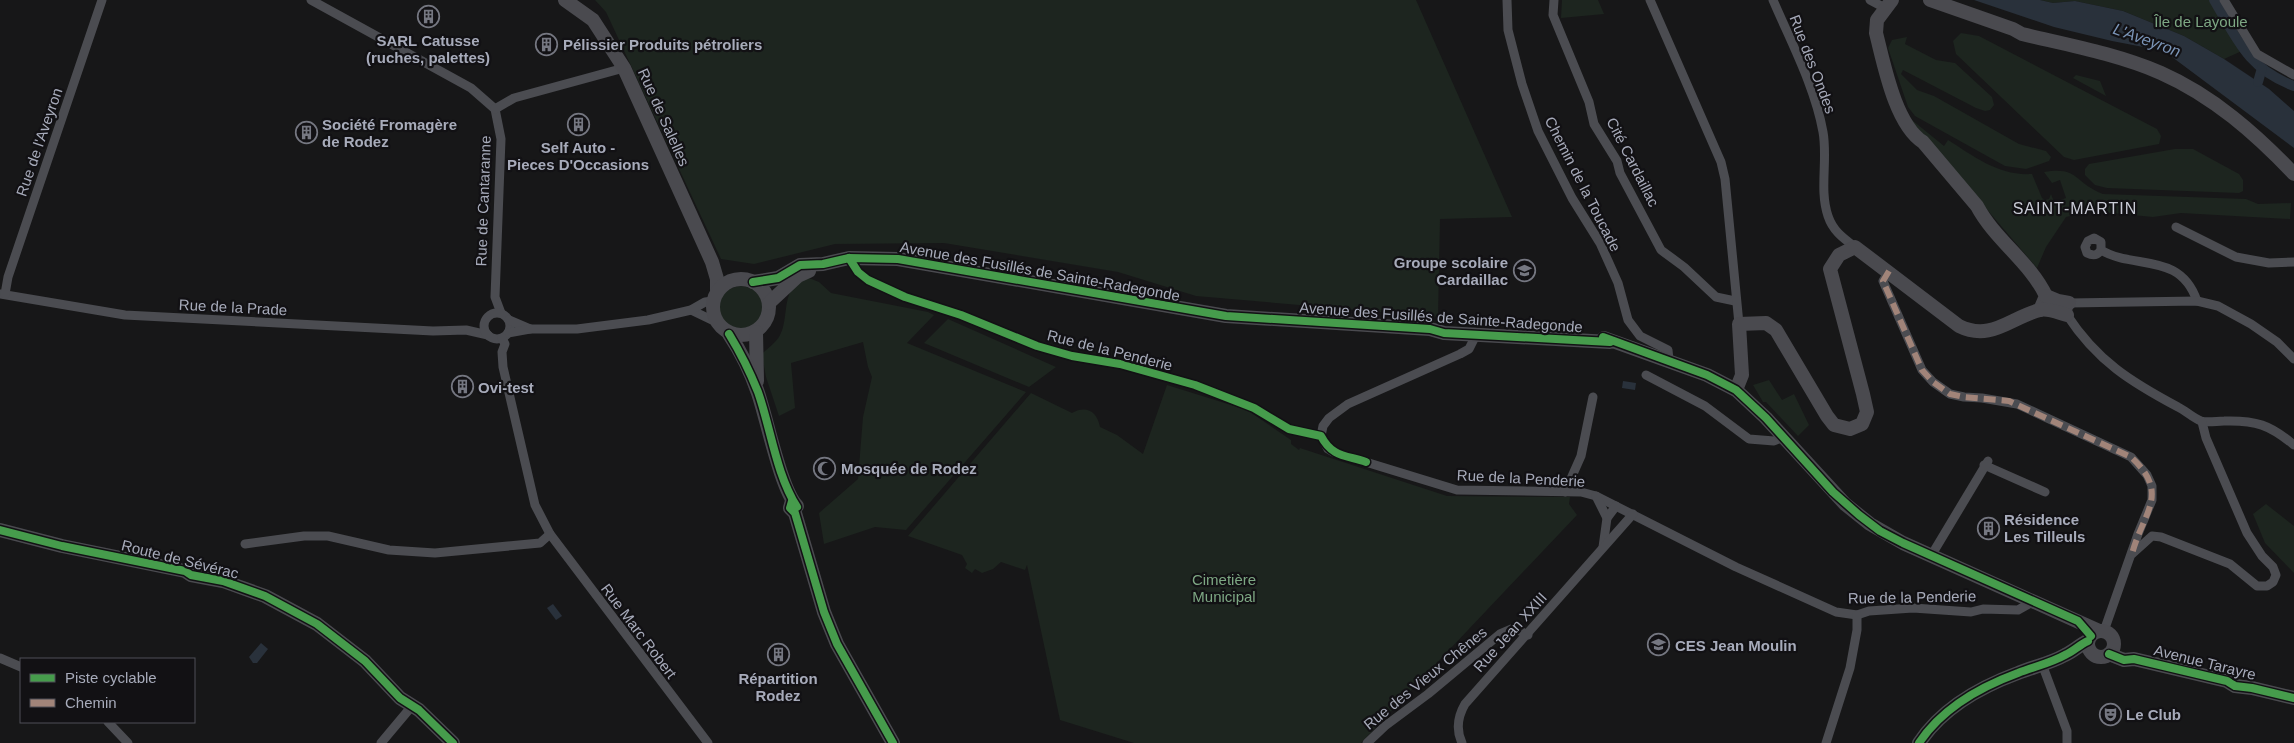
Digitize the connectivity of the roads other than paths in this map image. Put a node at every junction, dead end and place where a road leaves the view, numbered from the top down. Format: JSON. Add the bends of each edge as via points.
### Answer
{"nodes":[{"id":1,"x":102,"y":0,"type":"edge"},
{"id":2,"x":311,"y":0,"type":"edge"},
{"id":3,"x":565,"y":0,"type":"edge"},
{"id":4,"x":1507,"y":0,"type":"edge"},
{"id":5,"x":1554,"y":0,"type":"edge"},
{"id":6,"x":1650,"y":0,"type":"edge"},
{"id":7,"x":1773,"y":0,"type":"edge"},
{"id":8,"x":1870,"y":0,"type":"edge"},
{"id":9,"x":1930,"y":0,"type":"edge"},
{"id":10,"x":2224,"y":0,"type":"edge"},
{"id":11,"x":1889,"y":4,"type":"edge"},
{"id":12,"x":624,"y":68,"type":"junction"},
{"id":13,"x":2294,"y":75,"type":"edge"},
{"id":14,"x":495,"y":109,"type":"junction"},
{"id":15,"x":2294,"y":174,"type":"edge"},
{"id":16,"x":2176,"y":227,"type":"dead end"},
{"id":17,"x":1855,"y":247,"type":"junction"},
{"id":18,"x":2101,"y":250,"type":"dead end"},
{"id":19,"x":849,"y":258,"type":"junction"},
{"id":20,"x":712,"y":262,"type":"junction"},
{"id":21,"x":2294,"y":262,"type":"edge"},
{"id":22,"x":823,"y":264,"type":"junction"},
{"id":23,"x":1889,"y":271,"type":"junction"},
{"id":24,"x":735,"y":279,"type":"junction"},
{"id":25,"x":753,"y":282,"type":"junction"},
{"id":26,"x":2,"y":294,"type":"edge"},
{"id":27,"x":715,"y":296,"type":"junction"},
{"id":28,"x":2046,"y":296,"type":"junction"},
{"id":29,"x":495,"y":299,"type":"junction"},
{"id":30,"x":1735,"y":300,"type":"junction"},
{"id":31,"x":2197,"y":301,"type":"junction"},
{"id":32,"x":769,"y":303,"type":"junction"},
{"id":33,"x":2068,"y":309,"type":"junction"},
{"id":34,"x":691,"y":310,"type":"junction"},
{"id":35,"x":2040,"y":310,"type":"junction"},
{"id":36,"x":501,"y":313,"type":"junction"},
{"id":37,"x":488,"y":317,"type":"junction"},
{"id":38,"x":509,"y":320,"type":"junction"},
{"id":39,"x":716,"y":322,"type":"junction"},
{"id":40,"x":1739,"y":324,"type":"junction"},
{"id":41,"x":530,"y":329,"type":"junction"},
{"id":42,"x":466,"y":330,"type":"junction"},
{"id":43,"x":756,"y":332,"type":"junction"},
{"id":44,"x":1475,"y":332,"type":"junction"},
{"id":45,"x":730,"y":334,"type":"junction"},
{"id":46,"x":488,"y":335,"type":"junction"},
{"id":47,"x":505,"y":335,"type":"junction"},
{"id":48,"x":2294,"y":359,"type":"edge"},
{"id":49,"x":1669,"y":360,"type":"junction"},
{"id":50,"x":1646,"y":375,"type":"dead end"},
{"id":51,"x":1736,"y":390,"type":"junction"},
{"id":52,"x":758,"y":392,"type":"junction"},
{"id":53,"x":1593,"y":397,"type":"dead end"},
{"id":54,"x":2202,"y":422,"type":"junction"},
{"id":55,"x":1321,"y":436,"type":"junction"},
{"id":56,"x":1783,"y":437,"type":"junction"},
{"id":57,"x":2294,"y":445,"type":"edge"},
{"id":58,"x":1565,"y":492,"type":"junction"},
{"id":59,"x":2045,"y":492,"type":"dead end"},
{"id":60,"x":1596,"y":496,"type":"junction"},
{"id":61,"x":1616,"y":506,"type":"junction"},
{"id":62,"x":1633,"y":514,"type":"junction"},
{"id":63,"x":1606,"y":518,"type":"junction"},
{"id":64,"x":0,"y":530,"type":"edge"},
{"id":65,"x":550,"y":534,"type":"junction"},
{"id":66,"x":245,"y":544,"type":"dead end"},
{"id":67,"x":1603,"y":548,"type":"junction"},
{"id":68,"x":2132,"y":554,"type":"junction"},
{"id":69,"x":1931,"y":556,"type":"junction"},
{"id":70,"x":2034,"y":601,"type":"junction"},
{"id":71,"x":1856,"y":615,"type":"junction"},
{"id":72,"x":1528,"y":635,"type":"junction"},
{"id":73,"x":2094,"y":638,"type":"junction"},
{"id":74,"x":2112,"y":649,"type":"junction"},
{"id":75,"x":0,"y":658,"type":"edge"},
{"id":76,"x":2042,"y":664,"type":"junction"},
{"id":77,"x":20,"y":667,"type":"edge"},
{"id":78,"x":2294,"y":698,"type":"edge"},
{"id":79,"x":409,"y":703,"type":"junction"},
{"id":80,"x":109,"y":723,"type":"edge"},
{"id":81,"x":128,"y":743,"type":"edge"},
{"id":82,"x":381,"y":743,"type":"edge"},
{"id":83,"x":453,"y":743,"type":"edge"},
{"id":84,"x":708,"y":743,"type":"edge"},
{"id":85,"x":892,"y":743,"type":"edge"},
{"id":86,"x":1367,"y":743,"type":"edge"},
{"id":87,"x":1462,"y":743,"type":"edge"},
{"id":88,"x":1826,"y":743,"type":"edge"},
{"id":89,"x":1919,"y":743,"type":"edge"},
{"id":90,"x":2070,"y":743,"type":"edge"}],
"edges":[{"from":1,"to":26,"type":"street","name":"Rue de l'Aveyron"},
{"from":2,"to":14,"type":"street","via":[[471,88]]},
{"from":3,"to":12,"type":"street","name":"Rue de Salelles","via":[[593,20]]},
{"from":4,"to":49,"type":"street","name":"Chemin de la Toucade","via":[[1508,30],[1538,131],[1572,198],[1600,243],[1618,283],[1628,320],[1640,336],[1668,350]]},
{"from":5,"to":30,"type":"street","name":"Cité Cardaillac","via":[[1553,15],[1589,102],[1594,124],[1617,161],[1620,173],[1661,250],[1716,296]]},
{"from":6,"to":30,"type":"street","via":[[1722,162]]},
{"from":7,"to":17,"type":"street","name":"Rue des Ondes","via":[[1819,112],[1825,148],[1825,206],[1828,217],[1835,232]]},
{"from":8,"to":11,"type":"street","via":[[1873,4]]},
{"from":9,"to":15,"type":"street","via":[[2013,28],[2022,34],[2106,54],[2161,74],[2207,98],[2249,131]]},
{"from":10,"to":13,"type":"street","via":[[2257,54]]},
{"from":11,"to":28,"type":"street","via":[[1877,20],[1876,33],[1900,111],[1914,136],[1923,142],[1977,206],[1988,224],[2040,284]]},
{"from":12,"to":14,"type":"street","via":[[514,98]]},
{"from":12,"to":20,"type":"street","name":"Rue de Salelles"},
{"from":14,"to":29,"type":"street","name":"Rue de Cantaranne","via":[[501,139]]},
{"from":16,"to":21,"type":"street","via":[[2236,257],[2269,263]]},
{"from":17,"to":23,"type":"street"},
{"from":17,"to":40,"type":"street","via":[[1838,255],[1830,269],[1867,412],[1862,424],[1856,428],[1834,425],[1776,330],[1766,323]]},
{"from":18,"to":31,"type":"street","via":[[2166,267],[2186,280]]},
{"from":19,"to":22,"type":"street","name":"Avenue des Fusillés de Sainte-Radegonde"},
{"from":19,"to":44,"type":"street","name":"Avenue des Fusillés de Sainte-Radegonde","via":[[898,259],[1226,316],[1430,329],[1444,333]]},
{"from":19,"to":55,"type":"street","name":"Rue de la Penderie","via":[[868,280],[905,297],[961,314],[1037,346],[1195,385],[1254,408],[1280,424]]},
{"from":20,"to":24,"type":"street","name":"Rue de Salelles"},
{"from":20,"to":27,"type":"street","name":"Rue de Salelles","via":[[717,279]]},
{"from":22,"to":25,"type":"street","name":"Avenue des Fusillés de Sainte-Radegonde","via":[[800,265],[778,278]]},
{"from":22,"to":32,"type":"street","name":"Avenue des Fusillés de Sainte-Radegonde","via":[[798,276]]},
{"from":23,"to":35,"type":"street","via":[[1959,326],[1972,332],[1995,329]]},
{"from":23,"to":68,"type":"street","via":[[1883,281],[1890,299],[1922,370],[1933,382],[1950,394],[2017,404],[2130,457],[2139,465],[2152,486],[2152,500]]},
{"from":24,"to":25,"type":"street"},
{"from":24,"to":27,"type":"street"},
{"from":25,"to":32,"type":"street","via":[[766,294]]},
{"from":26,"to":42,"type":"street","name":"Rue de la Prade","via":[[125,315]]},
{"from":27,"to":34,"type":"street"},
{"from":27,"to":39,"type":"street","via":[[712,308]]},
{"from":28,"to":33,"type":"street"},
{"from":28,"to":35,"type":"street"},
{"from":29,"to":36,"type":"street","name":"Rue de Cantaranne"},
{"from":29,"to":37,"type":"street","name":"Rue de Cantaranne"},
{"from":30,"to":40,"type":"street"},
{"from":31,"to":33,"type":"street"},
{"from":31,"to":48,"type":"street","via":[[2218,306],[2251,324]]},
{"from":32,"to":43,"type":"street","via":[[767,319]]},
{"from":33,"to":35,"type":"street"},
{"from":33,"to":54,"type":"street","via":[[2105,361],[2143,388]]},
{"from":34,"to":39,"type":"street"},
{"from":34,"to":41,"type":"street","via":[[648,320],[586,328]]},
{"from":36,"to":37,"type":"street"},
{"from":36,"to":38,"type":"street"},
{"from":37,"to":42,"type":"street","name":"Rue de la Prade"},
{"from":37,"to":46,"type":"street","via":[[484,328]]},
{"from":38,"to":41,"type":"street"},
{"from":38,"to":47,"type":"street","via":[[510,327]]},
{"from":39,"to":45,"type":"street"},
{"from":40,"to":51,"type":"street","via":[[1742,375]]},
{"from":41,"to":47,"type":"street"},
{"from":42,"to":46,"type":"street","name":"Rue de la Prade"},
{"from":43,"to":45,"type":"street","via":[[738,336]]},
{"from":43,"to":52,"type":"street"},
{"from":44,"to":49,"type":"street","name":"Avenue des Fusillés de Sainte-Radegonde","via":[[1602,337]]},
{"from":44,"to":55,"type":"street","via":[[1468,349],[1460,354],[1348,404],[1329,418]]},
{"from":45,"to":52,"type":"street"},
{"from":46,"to":47,"type":"street","via":[[494,338]]},
{"from":47,"to":65,"type":"street","via":[[503,367],[535,505]]},
{"from":49,"to":51,"type":"street","name":"Avenue des Fusillés de Sainte-Radegonde"},
{"from":50,"to":56,"type":"street","via":[[1705,406],[1748,439],[1774,441]]},
{"from":51,"to":56,"type":"street","name":"Avenue des Fusillés de Sainte-Radegonde"},
{"from":52,"to":85,"type":"street","via":[[827,620]]},
{"from":53,"to":58,"type":"street","via":[[1581,456]]},
{"from":54,"to":57,"type":"street","via":[[2243,420],[2260,423],[2274,429]]},
{"from":54,"to":68,"type":"street","via":[[2206,438],[2253,543],[2273,567],[2276,575],[2273,582],[2258,586],[2230,564],[2161,537],[2152,536]]},
{"from":55,"to":58,"type":"street","name":"Rue de la Penderie","via":[[1333,452],[1445,488]]},
{"from":56,"to":69,"type":"street","name":"Avenue des Fusillés de Sainte-Radegonde","via":[[1833,492],[1859,515],[1880,531]]},
{"from":58,"to":60,"type":"street","name":"Rue de la Penderie"},
{"from":59,"to":69,"type":"street","via":[[1986,463]]},
{"from":60,"to":61,"type":"street","name":"Rue de la Penderie"},
{"from":60,"to":63,"type":"street"},
{"from":61,"to":62,"type":"street","name":"Rue de la Penderie"},
{"from":61,"to":63,"type":"street"},
{"from":62,"to":67,"type":"street","name":"Rue Jean XXIII"},
{"from":62,"to":71,"type":"street","name":"Rue de la Penderie","via":[[1836,612]]},
{"from":63,"to":67,"type":"street"},
{"from":64,"to":79,"type":"street","name":"Route de Sévérac","via":[[62,546],[216,575],[317,624],[369,665],[379,669],[404,691]]},
{"from":65,"to":66,"type":"street","via":[[540,543],[435,553],[389,550],[328,536]]},
{"from":65,"to":84,"type":"street","name":"Rue Marc Robert"},
{"from":67,"to":72,"type":"street","name":"Rue Jean XXIII"},
{"from":68,"to":73,"type":"street"},
{"from":69,"to":70,"type":"street","name":"Avenue des Fusillés de Sainte-Radegonde"},
{"from":70,"to":71,"type":"street","name":"Rue de la Penderie","via":[[2018,610],[1971,612],[1913,608]]},
{"from":70,"to":73,"type":"street","name":"Avenue des Fusillés de Sainte-Radegonde","via":[[2078,621]]},
{"from":71,"to":88,"type":"street","via":[[1857,630],[1850,668]]},
{"from":72,"to":86,"type":"street","name":"Rue des Vieux Chênes","via":[[1514,628],[1506,630]]},
{"from":72,"to":87,"type":"street","name":"Rue Jean XXIII","via":[[1465,704],[1458,730]]},
{"from":73,"to":74,"type":"street","via":[[2111,636]]},
{"from":73,"to":74,"type":"street","name":"Avenue Tarayre","via":[[2099,657]]},
{"from":73,"to":76,"type":"street","via":[[2073,656]]},
{"from":74,"to":78,"type":"street","name":"Avenue Tarayre","via":[[2124,660],[2134,658],[2226,681],[2237,680],[2248,687]]},
{"from":75,"to":77,"type":"street"},
{"from":76,"to":89,"type":"street","via":[[1957,703]]},
{"from":76,"to":90,"type":"street"},
{"from":79,"to":82,"type":"street"},
{"from":79,"to":83,"type":"street","name":"Route de Sévérac"},
{"from":80,"to":81,"type":"street"}]}
